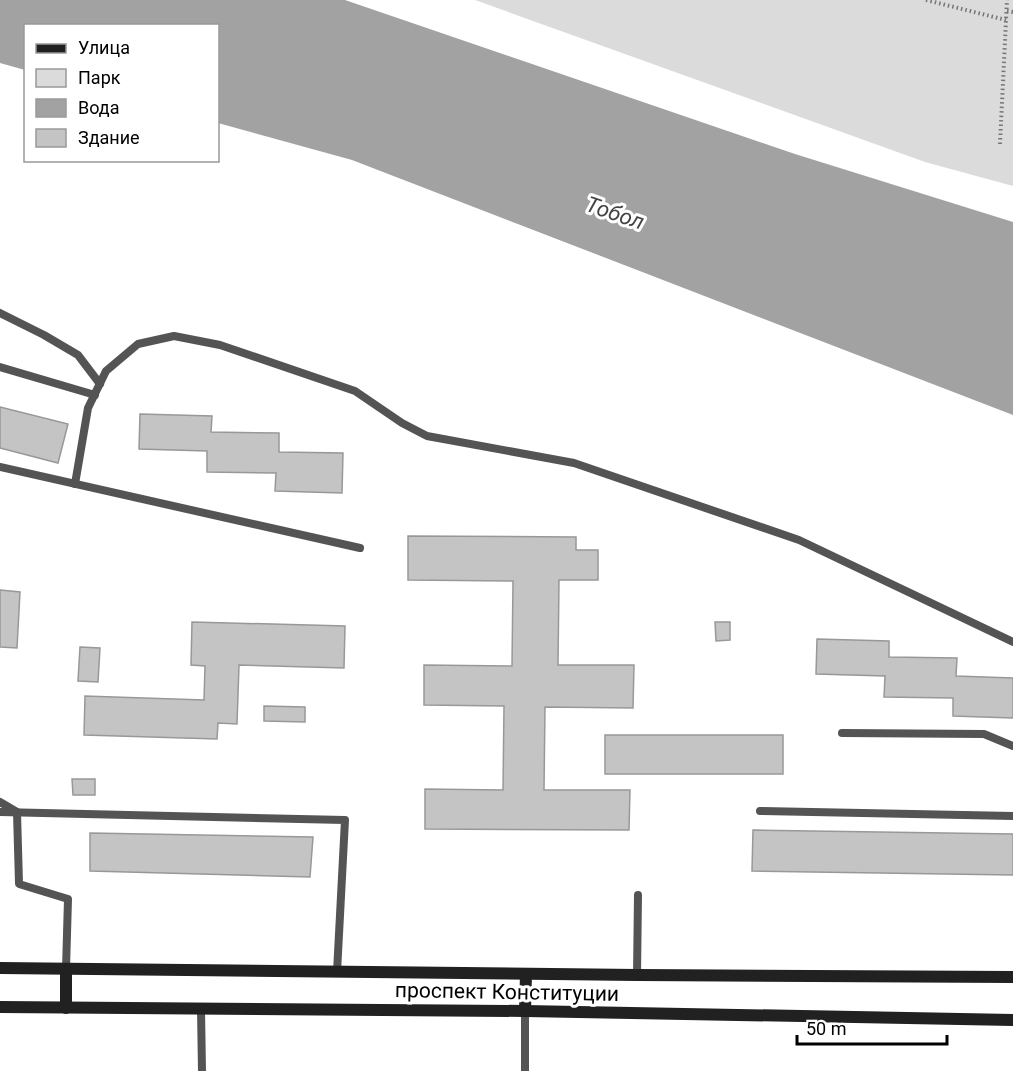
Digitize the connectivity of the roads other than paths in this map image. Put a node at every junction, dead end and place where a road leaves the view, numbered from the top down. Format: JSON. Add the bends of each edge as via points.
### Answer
{"nodes":[{"id":1,"x":0,"y":313,"type":"edge"},
{"id":2,"x":0,"y":367,"type":"edge"},
{"id":3,"x":100,"y":384,"type":"junction"},
{"id":4,"x":95,"y":395,"type":"junction"},
{"id":5,"x":0,"y":467,"type":"edge"},
{"id":6,"x":75,"y":484,"type":"junction"},
{"id":7,"x":360,"y":548,"type":"dead end"},
{"id":8,"x":1013,"y":642,"type":"edge"},
{"id":9,"x":842,"y":733,"type":"dead end"},
{"id":10,"x":1013,"y":746,"type":"edge"},
{"id":11,"x":0,"y":801,"type":"edge"},
{"id":12,"x":760,"y":811,"type":"dead end"},
{"id":13,"x":0,"y":812,"type":"edge"},
{"id":14,"x":17,"y":812,"type":"junction"},
{"id":15,"x":1013,"y":816,"type":"edge"},
{"id":16,"x":638,"y":895,"type":"dead end"},
{"id":17,"x":0,"y":968,"type":"edge"},
{"id":18,"x":66,"y":969,"type":"junction"},
{"id":19,"x":337,"y":972,"type":"junction"},
{"id":20,"x":526,"y":974,"type":"junction"},
{"id":21,"x":637,"y":975,"type":"junction"},
{"id":22,"x":1013,"y":977,"type":"edge"},
{"id":23,"x":0,"y":1007,"type":"edge"},
{"id":24,"x":66,"y":1008,"type":"junction"},
{"id":25,"x":201,"y":1009,"type":"junction"},
{"id":26,"x":525,"y":1011,"type":"junction"},
{"id":27,"x":1013,"y":1020,"type":"edge"},
{"id":28,"x":202,"y":1071,"type":"edge"},
{"id":29,"x":525,"y":1071,"type":"edge"}],
"edges":[{"from":1,"to":3,"type":"lane","via":[[78,355]]},
{"from":2,"to":4,"type":"lane"},
{"from":3,"to":4,"type":"lane"},
{"from":3,"to":8,"type":"lane","via":[[106,371],[138,344],[174,336],[220,345],[355,391],[427,436],[574,463],[799,540]]},
{"from":4,"to":6,"type":"lane","via":[[88,408]]},
{"from":5,"to":6,"type":"lane"},
{"from":6,"to":7,"type":"lane"},
{"from":9,"to":10,"type":"lane","via":[[984,734]]},
{"from":11,"to":14,"type":"lane"},
{"from":12,"to":15,"type":"lane"},
{"from":13,"to":14,"type":"lane"},
{"from":14,"to":18,"type":"lane","via":[[19,884],[68,899]]},
{"from":14,"to":19,"type":"lane","via":[[345,820]]},
{"from":16,"to":21,"type":"lane"},
{"from":17,"to":18,"type":"main road","name":"проспект Конституции"},
{"from":18,"to":19,"type":"main road","name":"проспект Конституции"},
{"from":18,"to":24,"type":"main road"},
{"from":19,"to":20,"type":"main road","name":"проспект Конституции"},
{"from":20,"to":21,"type":"main road","name":"проспект Конституции"},
{"from":20,"to":26,"type":"main road"},
{"from":21,"to":22,"type":"main road","name":"проспект Конституции"},
{"from":23,"to":24,"type":"main road","name":"проспект Конституции"},
{"from":24,"to":25,"type":"main road","name":"проспект Конституции"},
{"from":25,"to":26,"type":"main road","name":"проспект Конституции"},
{"from":25,"to":28,"type":"lane"},
{"from":26,"to":27,"type":"main road","name":"проспект Конституции"},
{"from":26,"to":29,"type":"lane"}]}
